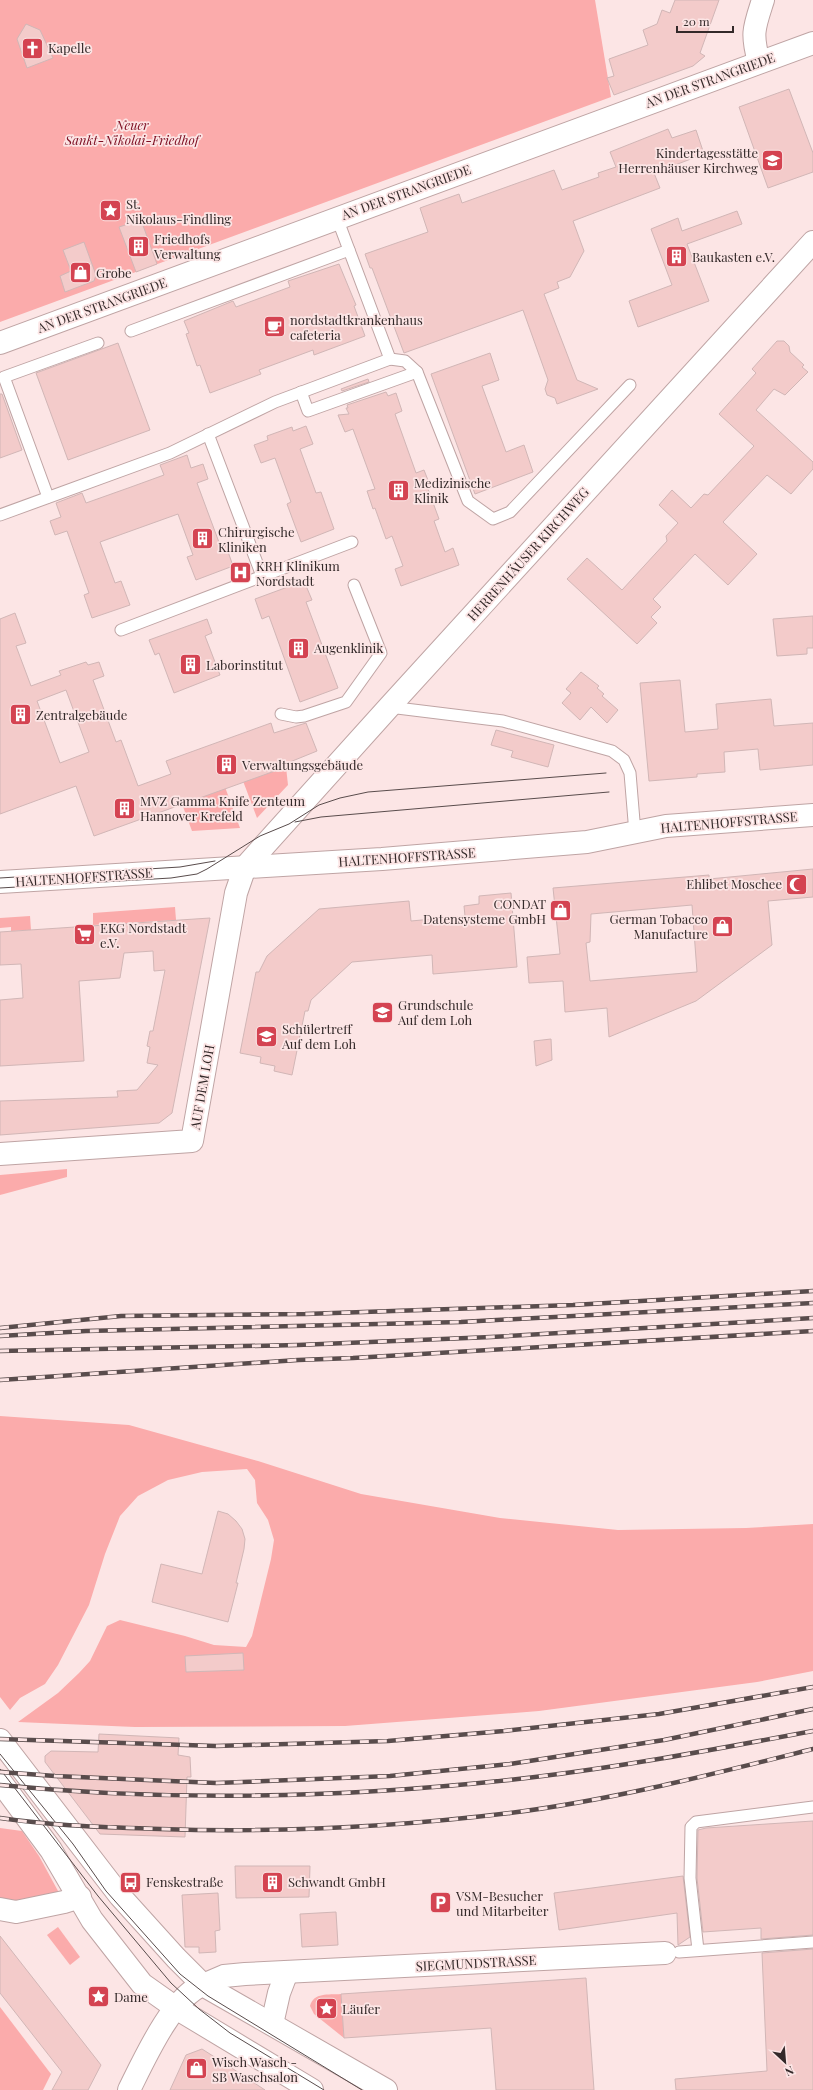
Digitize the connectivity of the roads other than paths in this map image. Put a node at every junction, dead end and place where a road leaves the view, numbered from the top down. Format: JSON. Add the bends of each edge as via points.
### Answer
{"nodes":[{"id":1,"x":763,"y":0,"type":"edge"},
{"id":2,"x":813,"y":43,"type":"edge"},
{"id":3,"x":759,"y":62,"type":"junction"},
{"id":4,"x":337,"y":218,"type":"junction"},
{"id":5,"x":813,"y":242,"type":"edge"},
{"id":6,"x":348,"y":250,"type":"junction"},
{"id":7,"x":130,"y":331,"type":"dead end"},
{"id":8,"x":0,"y":343,"type":"edge"},
{"id":9,"x":98,"y":343,"type":"dead end"},
{"id":10,"x":390,"y":359,"type":"junction"},
{"id":11,"x":417,"y":372,"type":"junction"},
{"id":12,"x":2,"y":380,"type":"edge"},
{"id":13,"x":630,"y":385,"type":"dead end"},
{"id":14,"x":301,"y":392,"type":"junction"},
{"id":15,"x":208,"y":434,"type":"junction"},
{"id":16,"x":48,"y":497,"type":"junction"},
{"id":17,"x":0,"y":515,"type":"edge"},
{"id":18,"x":352,"y":542,"type":"dead end"},
{"id":19,"x":262,"y":576,"type":"junction"},
{"id":20,"x":354,"y":585,"type":"dead end"},
{"id":21,"x":121,"y":630,"type":"dead end"},
{"id":22,"x":389,"y":707,"type":"junction"},
{"id":23,"x":281,"y":714,"type":"dead end"},
{"id":24,"x":813,"y":815,"type":"edge"},
{"id":25,"x":635,"y":833,"type":"junction"},
{"id":26,"x":245,"y":867,"type":"junction"},
{"id":27,"x":0,"y":882,"type":"edge"},
{"id":28,"x":0,"y":1154,"type":"edge"},
{"id":29,"x":0,"y":1740,"type":"edge"},
{"id":30,"x":0,"y":1781,"type":"edge"},
{"id":31,"x":813,"y":1807,"type":"edge"},
{"id":32,"x":80,"y":1897,"type":"junction"},
{"id":33,"x":0,"y":1909,"type":"edge"},
{"id":34,"x":813,"y":1942,"type":"edge"},
{"id":35,"x":698,"y":1950,"type":"junction"},
{"id":36,"x":672,"y":1952,"type":"joint"},
{"id":37,"x":287,"y":1972,"type":"junction"},
{"id":38,"x":204,"y":1985,"type":"junction"},
{"id":39,"x":176,"y":2008,"type":"junction"},
{"id":40,"x":272,"y":2024,"type":"junction"},
{"id":41,"x":129,"y":2090,"type":"edge"},
{"id":42,"x":312,"y":2090,"type":"edge"},
{"id":43,"x":386,"y":2090,"type":"edge"}],
"edges":[{"from":1,"to":3,"type":"street","via":[[754,27]]},
{"from":2,"to":3,"type":"street","name":"AN DER STRANGRIEDE"},
{"from":3,"to":4,"type":"street","name":"AN DER STRANGRIEDE"},
{"from":4,"to":6,"type":"lane"},
{"from":4,"to":8,"type":"street","name":"AN DER STRANGRIEDE"},
{"from":5,"to":22,"type":"street","name":"HERRENHÄUSER KIRCHWEG"},
{"from":6,"to":7,"type":"lane"},
{"from":6,"to":10,"type":"lane"},
{"from":9,"to":12,"type":"lane","via":[[4,377]]},
{"from":10,"to":11,"type":"lane","via":[[405,361]]},
{"from":10,"to":14,"type":"lane"},
{"from":11,"to":13,"type":"lane","via":[[468,501],[493,520],[510,512]]},
{"from":11,"to":14,"type":"lane","via":[[308,411]]},
{"from":12,"to":16,"type":"lane"},
{"from":14,"to":15,"type":"lane"},
{"from":15,"to":16,"type":"lane","via":[[170,453]]},
{"from":15,"to":19,"type":"lane"},
{"from":16,"to":17,"type":"lane"},
{"from":18,"to":19,"type":"lane"},
{"from":19,"to":21,"type":"lane"},
{"from":20,"to":23,"type":"lane","via":[[381,653],[346,702],[304,716]]},
{"from":22,"to":25,"type":"lane","via":[[504,721],[612,751],[624,760],[630,773]]},
{"from":22,"to":26,"type":"street","name":"HERRENHÄUSER KIRCHWEG"},
{"from":24,"to":25,"type":"street","name":"HALTENHOFFSTRASSE","via":[[666,826]]},
{"from":25,"to":26,"type":"street","name":"HALTENHOFFSTRASSE","via":[[587,842],[382,859]]},
{"from":26,"to":27,"type":"street","name":"HALTENHOFFSTRASSE"},
{"from":26,"to":28,"type":"street","name":"AUF DEM LOH","via":[[236,893],[192,1141]]},
{"from":29,"to":38,"type":"street","via":[[120,1896]]},
{"from":30,"to":32,"type":"street","via":[[51,1850]]},
{"from":31,"to":35,"type":"lane","via":[[696,1822],[690,1827],[690,1878]]},
{"from":32,"to":33,"type":"street","via":[[16,1912]]},
{"from":32,"to":39,"type":"street","via":[[92,1920],[136,1978]]},
{"from":34,"to":35,"type":"lane"},
{"from":35,"to":36,"type":"lane"},
{"from":36,"to":37,"type":"street","name":"SIEGMUNDSTRASSE"},
{"from":37,"to":38,"type":"street","name":"SIEGMUNDSTRASSE","via":[[224,1976]]},
{"from":37,"to":40,"type":"street"},
{"from":38,"to":39,"type":"street","via":[[196,1987]]},
{"from":38,"to":40,"type":"street"},
{"from":39,"to":41,"type":"street","via":[[151,2046]]},
{"from":39,"to":42,"type":"street"},
{"from":40,"to":43,"type":"street"}]}
